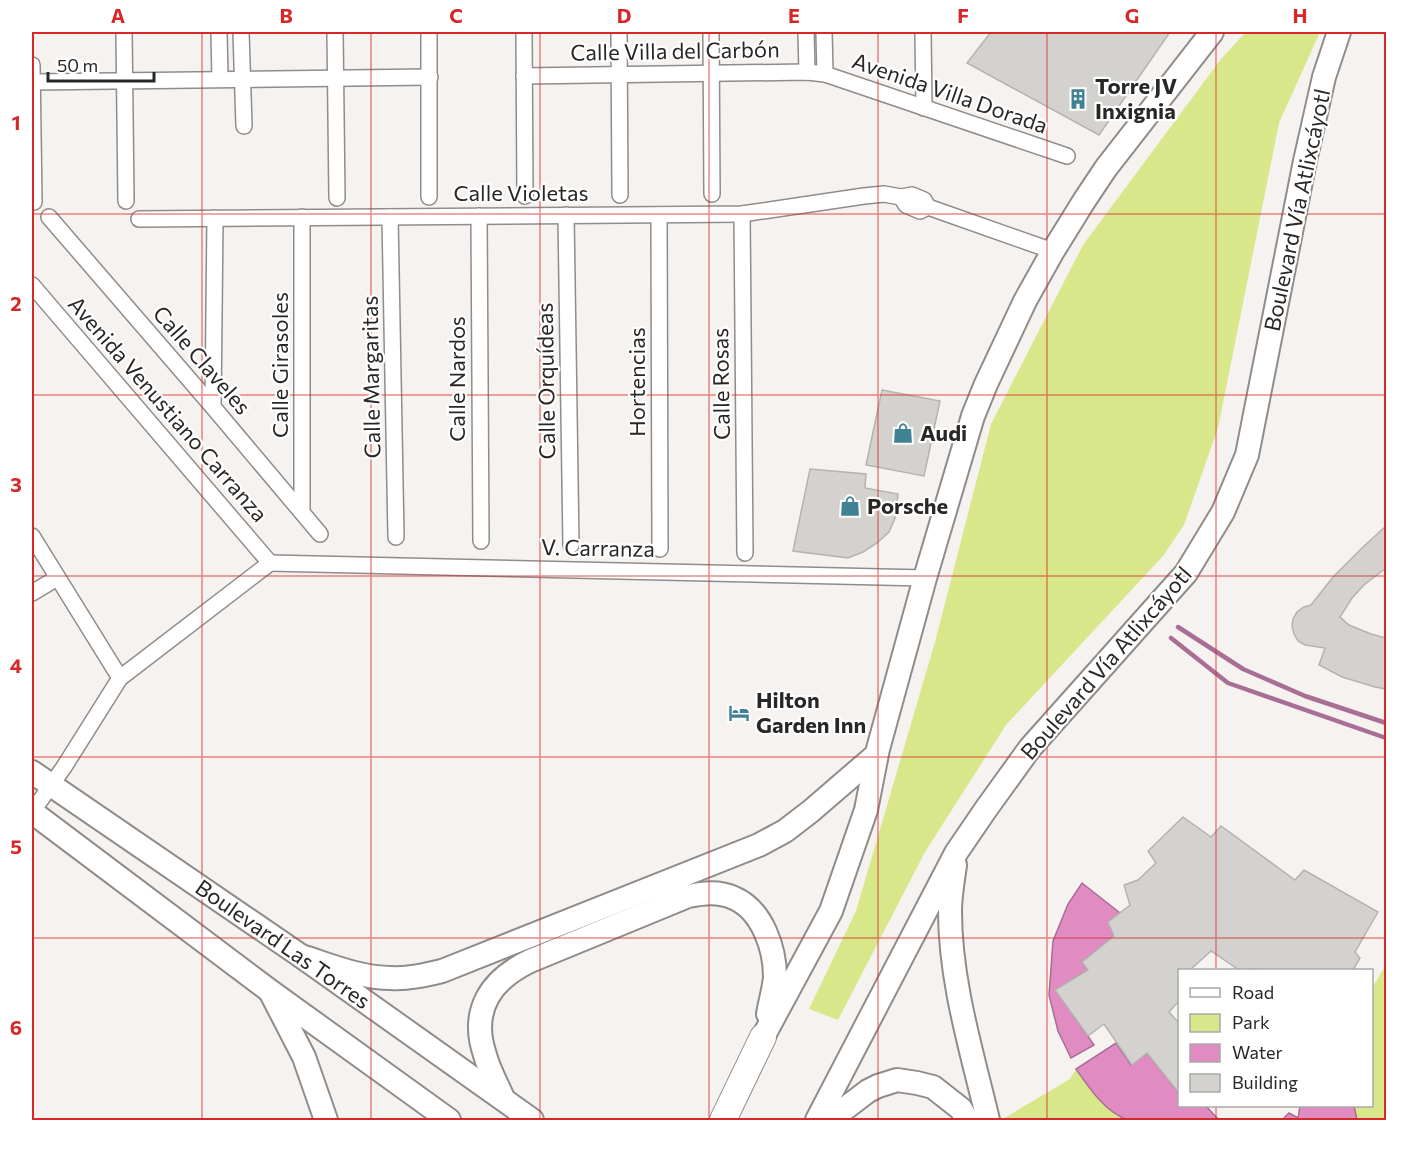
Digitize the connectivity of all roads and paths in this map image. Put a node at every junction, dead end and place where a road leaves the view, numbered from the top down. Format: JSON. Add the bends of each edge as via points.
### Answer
{"nodes":[{"id":1,"x":124,"y":32,"type":"edge"},
{"id":2,"x":219,"y":32,"type":"edge"},
{"id":3,"x":241,"y":32,"type":"edge"},
{"id":4,"x":335,"y":32,"type":"edge"},
{"id":5,"x":429,"y":32,"type":"edge"},
{"id":6,"x":524,"y":32,"type":"edge"},
{"id":7,"x":619,"y":32,"type":"edge"},
{"id":8,"x":711,"y":32,"type":"edge"},
{"id":9,"x":806,"y":32,"type":"edge"},
{"id":10,"x":824,"y":32,"type":"edge"},
{"id":11,"x":923,"y":32,"type":"edge"},
{"id":12,"x":1212,"y":32,"type":"edge"},
{"id":13,"x":1339,"y":32,"type":"edge"},
{"id":14,"x":32,"y":65,"type":"edge"},
{"id":15,"x":807,"y":72,"type":"junction"},
{"id":16,"x":712,"y":73,"type":"junction"},
{"id":17,"x":620,"y":74,"type":"junction"},
{"id":18,"x":825,"y":74,"type":"junction"},
{"id":19,"x":524,"y":76,"type":"junction"},
{"id":20,"x":430,"y":77,"type":"junction"},
{"id":21,"x":336,"y":78,"type":"junction"},
{"id":22,"x":243,"y":79,"type":"junction"},
{"id":23,"x":220,"y":80,"type":"junction"},
{"id":24,"x":125,"y":81,"type":"junction"},
{"id":25,"x":32,"y":82,"type":"edge"},
{"id":26,"x":924,"y":108,"type":"junction"},
{"id":27,"x":244,"y":126,"type":"dead end"},
{"id":28,"x":1067,"y":156,"type":"dead end"},
{"id":29,"x":32,"y":163,"type":"edge"},
{"id":30,"x":712,"y":194,"type":"dead end"},
{"id":31,"x":620,"y":195,"type":"dead end"},
{"id":32,"x":525,"y":196,"type":"dead end"},
{"id":33,"x":429,"y":197,"type":"dead end"},
{"id":34,"x":337,"y":198,"type":"dead end"},
{"id":35,"x":126,"y":201,"type":"dead end"},
{"id":36,"x":34,"y":202,"type":"dead end"},
{"id":37,"x":742,"y":214,"type":"junction"},
{"id":38,"x":566,"y":215,"type":"junction"},
{"id":39,"x":659,"y":215,"type":"junction"},
{"id":40,"x":478,"y":216,"type":"junction"},
{"id":41,"x":49,"y":217,"type":"dead end"},
{"id":42,"x":390,"y":217,"type":"junction"},
{"id":43,"x":215,"y":218,"type":"junction"},
{"id":44,"x":302,"y":218,"type":"junction"},
{"id":45,"x":139,"y":219,"type":"dead end"},
{"id":46,"x":1053,"y":251,"type":"junction"},
{"id":47,"x":32,"y":285,"type":"edge"},
{"id":48,"x":213,"y":406,"type":"junction"},
{"id":49,"x":302,"y":512,"type":"junction"},
{"id":50,"x":320,"y":534,"type":"dead end"},
{"id":51,"x":32,"y":537,"type":"edge"},
{"id":52,"x":396,"y":537,"type":"dead end"},
{"id":53,"x":480,"y":541,"type":"dead end"},
{"id":54,"x":571,"y":545,"type":"dead end"},
{"id":55,"x":660,"y":549,"type":"dead end"},
{"id":56,"x":745,"y":553,"type":"dead end"},
{"id":57,"x":270,"y":563,"type":"junction"},
{"id":58,"x":57,"y":578,"type":"junction"},
{"id":59,"x":925,"y":578,"type":"junction"},
{"id":60,"x":32,"y":593,"type":"edge"},
{"id":61,"x":120,"y":678,"type":"junction"},
{"id":62,"x":876,"y":755,"type":"junction"},
{"id":63,"x":32,"y":772,"type":"edge"},
{"id":64,"x":51,"y":786,"type":"junction"},
{"id":65,"x":32,"y":812,"type":"edge"},
{"id":66,"x":956,"y":853,"type":"junction"},
{"id":67,"x":301,"y":956,"type":"junction"},
{"id":68,"x":270,"y":991,"type":"junction"},
{"id":69,"x":763,"y":1037,"type":"junction"},
{"id":70,"x":504,"y":1100,"type":"junction"},
{"id":71,"x":326,"y":1120,"type":"edge"},
{"id":72,"x":449,"y":1120,"type":"edge"},
{"id":73,"x":532,"y":1120,"type":"edge"},
{"id":74,"x":723,"y":1120,"type":"edge"},
{"id":75,"x":816,"y":1120,"type":"edge"},
{"id":76,"x":831,"y":1120,"type":"edge"},
{"id":77,"x":967,"y":1120,"type":"edge"},
{"id":78,"x":988,"y":1120,"type":"edge"}],
"edges":[{"from":1,"to":24,"type":"street"},
{"from":2,"to":23,"type":"street"},
{"from":3,"to":22,"type":"street"},
{"from":4,"to":21,"type":"street"},
{"from":5,"to":20,"type":"street"},
{"from":6,"to":19,"type":"street"},
{"from":7,"to":17,"type":"street"},
{"from":8,"to":16,"type":"street"},
{"from":9,"to":15,"type":"street"},
{"from":10,"to":18,"type":"street","name":"Avenida Villa Dorada"},
{"from":11,"to":26,"type":"street"},
{"from":12,"to":46,"type":"main road","via":[[1106,168]]},
{"from":13,"to":66,"type":"main road","name":"Boulevard Vía Atlixcáyotl","via":[[1324,77],[1305,161],[1247,455],[1230,498],[1186,573],[1030,748]]},
{"from":14,"to":25,"type":"street"},
{"from":15,"to":16,"type":"street","name":"Calle Villa del Carbón"},
{"from":15,"to":18,"type":"street","name":"Calle Villa del Carbón"},
{"from":16,"to":17,"type":"street","name":"Calle Villa del Carbón"},
{"from":16,"to":30,"type":"street"},
{"from":17,"to":19,"type":"street","name":"Calle Villa del Carbón"},
{"from":17,"to":31,"type":"street"},
{"from":18,"to":26,"type":"street","name":"Avenida Villa Dorada"},
{"from":19,"to":32,"type":"street"},
{"from":20,"to":21,"type":"street"},
{"from":20,"to":33,"type":"street"},
{"from":21,"to":22,"type":"street"},
{"from":21,"to":34,"type":"street"},
{"from":22,"to":23,"type":"street"},
{"from":22,"to":27,"type":"street"},
{"from":23,"to":24,"type":"street"},
{"from":24,"to":25,"type":"street"},
{"from":24,"to":35,"type":"street"},
{"from":25,"to":29,"type":"street"},
{"from":26,"to":28,"type":"street","name":"Avenida Villa Dorada"},
{"from":29,"to":36,"type":"street"},
{"from":37,"to":39,"type":"street","name":"Calle Violetas"},
{"from":37,"to":46,"type":"street","name":"Calle Violetas","via":[[864,196],[912,195],[924,200],[928,207]]},
{"from":37,"to":56,"type":"street","name":"Calle Rosas"},
{"from":38,"to":39,"type":"street","name":"Calle Violetas"},
{"from":38,"to":40,"type":"street","name":"Calle Violetas"},
{"from":38,"to":54,"type":"street","name":"Calle Orquídeas"},
{"from":39,"to":55,"type":"street","name":"Hortencias"},
{"from":40,"to":42,"type":"street","name":"Calle Violetas"},
{"from":40,"to":53,"type":"street","name":"Calle Nardos"},
{"from":41,"to":48,"type":"street","name":"Calle Claveles"},
{"from":42,"to":44,"type":"street","name":"Calle Violetas"},
{"from":42,"to":52,"type":"street","name":"Calle Margaritas"},
{"from":43,"to":44,"type":"street","name":"Calle Violetas"},
{"from":43,"to":45,"type":"street","name":"Calle Violetas"},
{"from":43,"to":48,"type":"street"},
{"from":44,"to":49,"type":"street","name":"Calle Girasoles"},
{"from":46,"to":59,"type":"main road","via":[[1012,327],[973,416]]},
{"from":47,"to":57,"type":"street","name":"Avenida Venustiano Carranza"},
{"from":48,"to":49,"type":"street","name":"Calle Claveles"},
{"from":49,"to":50,"type":"street","name":"Calle Claveles"},
{"from":51,"to":58,"type":"street"},
{"from":57,"to":59,"type":"street","name":"V. Carranza"},
{"from":57,"to":61,"type":"street"},
{"from":58,"to":60,"type":"street"},
{"from":58,"to":61,"type":"street"},
{"from":59,"to":62,"type":"main road"},
{"from":61,"to":64,"type":"street"},
{"from":62,"to":67,"type":"main road","via":[[811,811],[759,845],[442,971],[416,977],[361,975]]},
{"from":62,"to":69,"type":"main road","via":[[866,810],[831,910]]},
{"from":63,"to":64,"type":"main road","name":"Boulevard Las Torres"},
{"from":64,"to":65,"type":"street"},
{"from":64,"to":67,"type":"main road","name":"Boulevard Las Torres"},
{"from":65,"to":68,"type":"main road","name":"Boulevard Las Torres"},
{"from":66,"to":75,"type":"main road","name":"Boulevard Vía Atlixcáyotl"},
{"from":66,"to":78,"type":"main road","via":[[950,910],[952,953]]},
{"from":67,"to":70,"type":"main road","name":"Boulevard Las Torres"},
{"from":68,"to":71,"type":"main road","via":[[304,1056]]},
{"from":68,"to":72,"type":"main road","name":"Boulevard Las Torres"},
{"from":69,"to":70,"type":"main road","via":[[775,978],[771,947],[758,919],[734,898],[718,893],[688,896],[530,961],[502,977],[484,1004],[480,1038]]},
{"from":69,"to":74,"type":"main road"},
{"from":70,"to":73,"type":"main road","name":"Boulevard Las Torres"},
{"from":76,"to":77,"type":"main road","via":[[868,1091],[897,1080],[933,1087],[961,1109]]}]}
